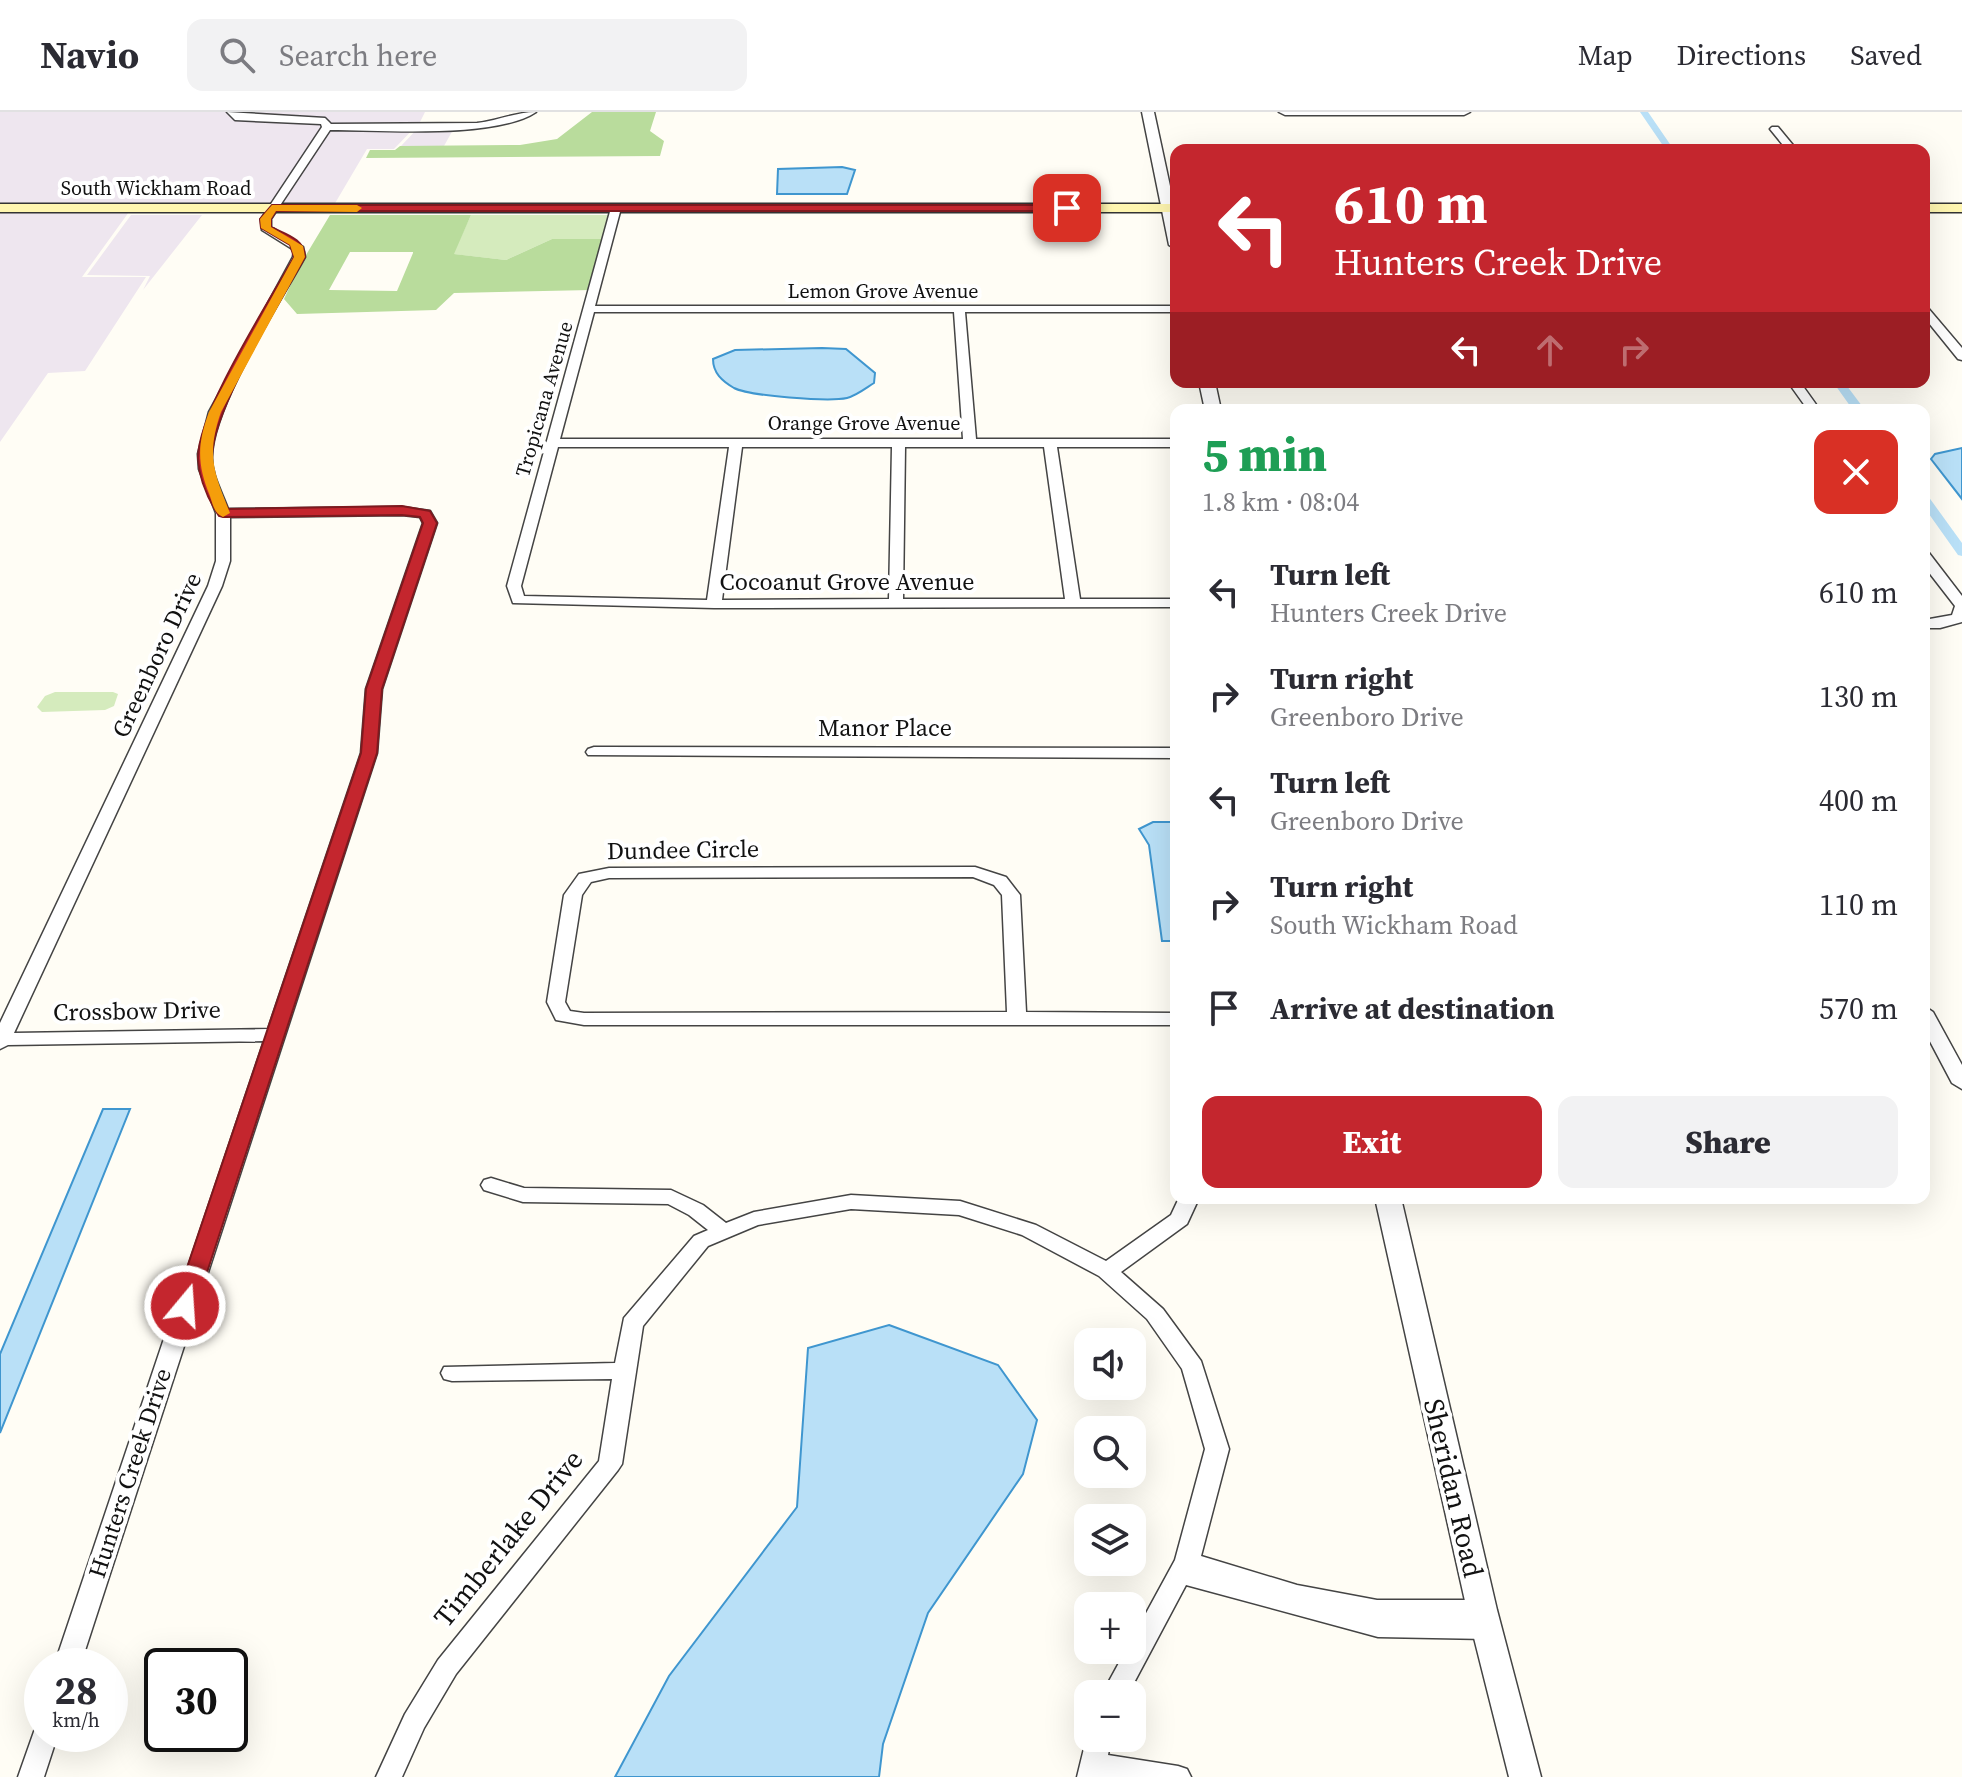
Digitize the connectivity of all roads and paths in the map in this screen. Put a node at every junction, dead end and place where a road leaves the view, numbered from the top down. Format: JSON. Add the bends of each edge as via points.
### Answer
{"nodes":[{"id":1,"x":232,"y":112,"type":"edge"},
{"id":2,"x":531,"y":112,"type":"edge"},
{"id":3,"x":1148,"y":112,"type":"edge"},
{"id":4,"x":1285,"y":112,"type":"edge"},
{"id":5,"x":1464,"y":112,"type":"edge"},
{"id":6,"x":1381,"y":113,"type":"edge"},
{"id":7,"x":1416,"y":113,"type":"edge"},
{"id":8,"x":327,"y":127,"type":"junction"},
{"id":9,"x":1775,"y":129,"type":"dead end"},
{"id":10,"x":1787,"y":144,"type":"edge"},
{"id":11,"x":1170,"y":200,"type":"edge"},
{"id":12,"x":0,"y":208,"type":"edge"},
{"id":13,"x":272,"y":208,"type":"junction"},
{"id":14,"x":616,"y":208,"type":"junction"},
{"id":15,"x":1170,"y":208,"type":"edge"},
{"id":16,"x":1930,"y":208,"type":"edge"},
{"id":17,"x":1962,"y":208,"type":"edge"},
{"id":18,"x":590,"y":309,"type":"junction"},
{"id":19,"x":959,"y":309,"type":"junction"},
{"id":20,"x":1170,"y":309,"type":"edge"},
{"id":21,"x":1930,"y":317,"type":"edge"},
{"id":22,"x":1962,"y":356,"type":"edge"},
{"id":23,"x":552,"y":443,"type":"junction"},
{"id":24,"x":736,"y":443,"type":"junction"},
{"id":25,"x":899,"y":443,"type":"junction"},
{"id":26,"x":970,"y":443,"type":"junction"},
{"id":27,"x":1050,"y":443,"type":"junction"},
{"id":28,"x":1170,"y":443,"type":"edge"},
{"id":29,"x":223,"y":513,"type":"junction"},
{"id":30,"x":1930,"y":564,"type":"edge"},
{"id":31,"x":518,"y":600,"type":"joint"},
{"id":32,"x":1170,"y":603,"type":"edge"},
{"id":33,"x":714,"y":604,"type":"junction"},
{"id":34,"x":896,"y":604,"type":"junction"},
{"id":35,"x":1073,"y":604,"type":"junction"},
{"id":36,"x":1930,"y":624,"type":"edge"},
{"id":37,"x":594,"y":752,"type":"dead end"},
{"id":38,"x":1170,"y":753,"type":"edge"},
{"id":39,"x":1017,"y":1018,"type":"junction"},
{"id":40,"x":1170,"y":1019,"type":"edge"},
{"id":41,"x":1930,"y":1023,"type":"edge"},
{"id":42,"x":273,"y":1035,"type":"junction"},
{"id":43,"x":1,"y":1041,"type":"edge"},
{"id":44,"x":1962,"y":1083,"type":"edge"},
{"id":45,"x":491,"y":1185,"type":"dead end"},
{"id":46,"x":1186,"y":1204,"type":"edge"},
{"id":47,"x":1389,"y":1204,"type":"edge"},
{"id":48,"x":724,"y":1232,"type":"junction"},
{"id":49,"x":1107,"y":1271,"type":"junction"},
{"id":50,"x":625,"y":1371,"type":"junction"},
{"id":51,"x":452,"y":1373,"type":"dead end"},
{"id":52,"x":1183,"y":1568,"type":"junction"},
{"id":53,"x":1485,"y":1619,"type":"junction"},
{"id":54,"x":73,"y":1648,"type":"edge"},
{"id":55,"x":1123,"y":1680,"type":"edge"},
{"id":56,"x":39,"y":1752,"type":"edge"},
{"id":57,"x":1094,"y":1760,"type":"edge"},
{"id":58,"x":31,"y":1777,"type":"edge"},
{"id":59,"x":389,"y":1777,"type":"edge"},
{"id":60,"x":1178,"y":1777,"type":"edge"},
{"id":61,"x":1525,"y":1777,"type":"edge"}],
"edges":[{"from":1,"to":8,"type":"street","via":[[252,119],[325,121]]},
{"from":2,"to":8,"type":"street","via":[[477,126]]},
{"from":3,"to":11,"type":"street"},
{"from":4,"to":6,"type":"street"},
{"from":5,"to":7,"type":"street"},
{"from":6,"to":7,"type":"street"},
{"from":8,"to":13,"type":"street"},
{"from":9,"to":10,"type":"street"},
{"from":12,"to":13,"type":"main road","name":"South Wickham Road"},
{"from":13,"to":14,"type":"main road","name":"South Wickham Road"},
{"from":13,"to":29,"type":"street","name":"Greenboro Drive","via":[[266,228],[294,243],[299,257],[208,430],[206,469]]},
{"from":14,"to":15,"type":"main road","name":"South Wickham Road"},
{"from":14,"to":18,"type":"street","name":"Tropicana Avenue"},
{"from":16,"to":17,"type":"main road"},
{"from":18,"to":19,"type":"street","name":"Lemon Grove Avenue"},
{"from":18,"to":23,"type":"street","name":"Tropicana Avenue"},
{"from":19,"to":20,"type":"street","name":"Lemon Grove Avenue"},
{"from":19,"to":26,"type":"street"},
{"from":21,"to":22,"type":"street"},
{"from":23,"to":24,"type":"street","name":"Orange Grove Avenue"},
{"from":23,"to":31,"type":"street","name":"Tropicana Avenue","via":[[514,586]]},
{"from":24,"to":25,"type":"street","name":"Orange Grove Avenue"},
{"from":24,"to":33,"type":"street"},
{"from":25,"to":26,"type":"street","name":"Orange Grove Avenue"},
{"from":25,"to":34,"type":"street"},
{"from":26,"to":27,"type":"street","name":"Orange Grove Avenue"},
{"from":27,"to":28,"type":"street","name":"Orange Grove Avenue"},
{"from":27,"to":35,"type":"street"},
{"from":29,"to":42,"type":"street","name":"Hunters Creek Drive","via":[[402,511],[425,514],[430,523],[374,689],[369,753]]},
{"from":29,"to":43,"type":"street","name":"Greenboro Drive","via":[[223,561],[215,586]]},
{"from":30,"to":36,"type":"street","via":[[1962,606],[1959,618]]},
{"from":31,"to":33,"type":"street","name":"Cocoanut Grove Avenue"},
{"from":32,"to":35,"type":"street","name":"Cocoanut Grove Avenue"},
{"from":33,"to":34,"type":"street","name":"Cocoanut Grove Avenue"},
{"from":34,"to":35,"type":"street","name":"Cocoanut Grove Avenue"},
{"from":37,"to":38,"type":"street","name":"Manor Place"},
{"from":39,"to":39,"type":"street","name":"Dundee Circle","via":[[584,1019],[563,1016],[556,1002],[573,895],[585,878],[609,873],[975,872],[1000,881],[1011,895]]},
{"from":39,"to":40,"type":"street","name":"Dundee Circle"},
{"from":41,"to":44,"type":"street"},
{"from":42,"to":43,"type":"street","name":"Crossbow Drive"},
{"from":42,"to":54,"type":"street","name":"Hunters Creek Drive"},
{"from":45,"to":48,"type":"street","via":[[523,1195],[671,1197]]},
{"from":46,"to":49,"type":"street","via":[[1180,1219]]},
{"from":47,"to":53,"type":"street","name":"Sheridan Road"},
{"from":48,"to":49,"type":"street","name":"Timberlake Drive","via":[[754,1219],[851,1202],[960,1208],[1029,1230]]},
{"from":48,"to":50,"type":"street","name":"Timberlake Drive","via":[[701,1241],[632,1324]]},
{"from":49,"to":52,"type":"street","name":"Timberlake Drive","via":[[1155,1314],[1193,1367],[1217,1449]]},
{"from":50,"to":51,"type":"street"},
{"from":50,"to":59,"type":"street","name":"Timberlake Drive","via":[[610,1464],[447,1667]]},
{"from":52,"to":53,"type":"street","via":[[1378,1627]]},
{"from":52,"to":55,"type":"street","name":"Timberlake Drive"},
{"from":53,"to":61,"type":"street","name":"Sheridan Road"},
{"from":56,"to":58,"type":"street"},
{"from":57,"to":60,"type":"street"}]}
